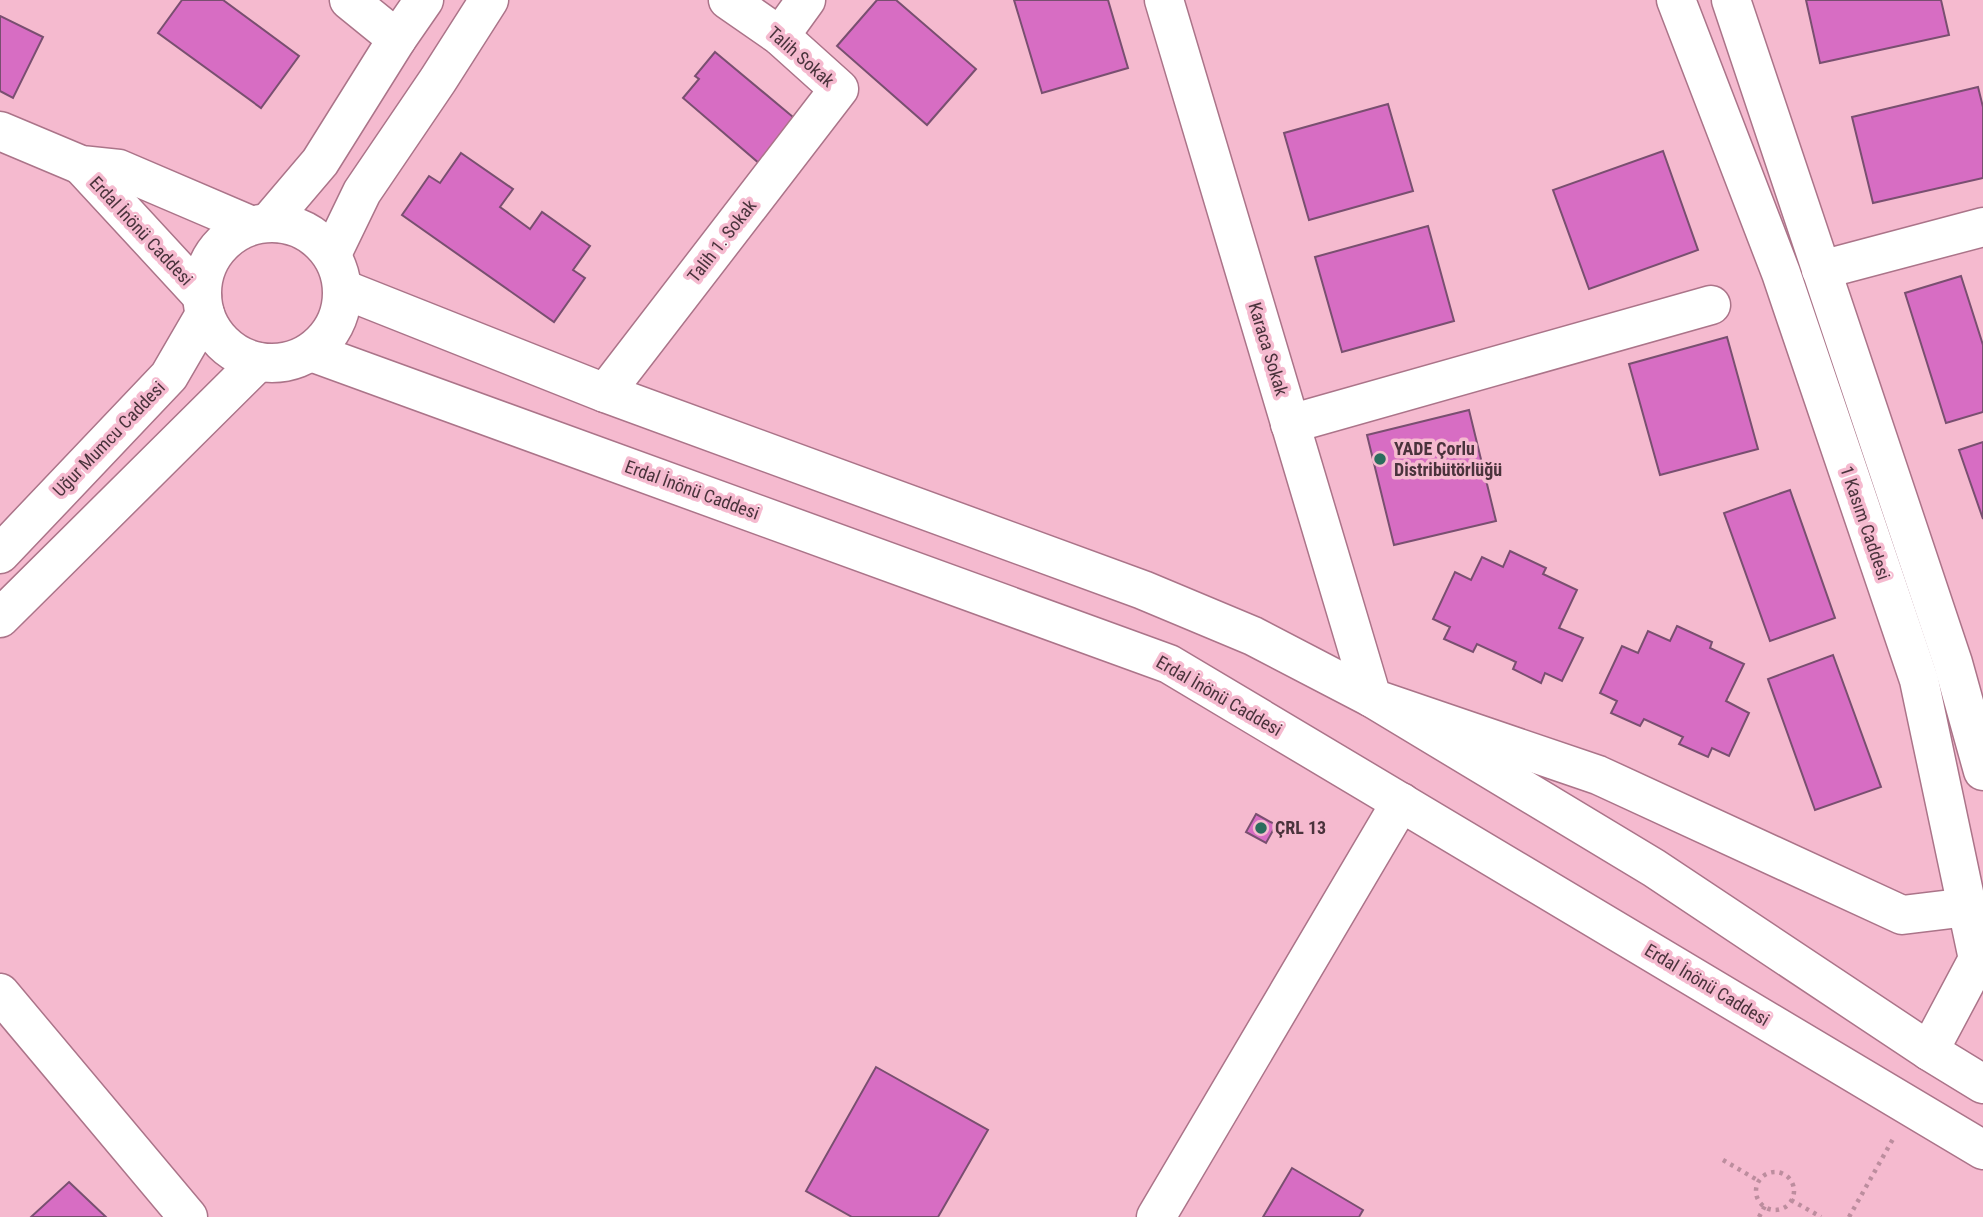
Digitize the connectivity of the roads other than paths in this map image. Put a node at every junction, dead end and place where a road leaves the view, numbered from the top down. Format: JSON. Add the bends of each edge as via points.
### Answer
{"nodes":[{"id":1,"x":349,"y":0,"type":"edge"},
{"id":2,"x":424,"y":0,"type":"edge"},
{"id":3,"x":489,"y":0,"type":"edge"},
{"id":4,"x":728,"y":0,"type":"edge"},
{"id":5,"x":806,"y":0,"type":"edge"},
{"id":6,"x":1164,"y":0,"type":"edge"},
{"id":7,"x":1676,"y":0,"type":"edge"},
{"id":8,"x":1731,"y":0,"type":"edge"},
{"id":9,"x":780,"y":36,"type":"junction"},
{"id":10,"x":397,"y":39,"type":"junction"},
{"id":11,"x":839,"y":89,"type":"joint"},
{"id":12,"x":0,"y":131,"type":"edge"},
{"id":13,"x":81,"y":165,"type":"junction"},
{"id":14,"x":260,"y":224,"type":"junction"},
{"id":15,"x":1983,"y":227,"type":"edge"},
{"id":16,"x":1821,"y":270,"type":"junction"},
{"id":17,"x":337,"y":272,"type":"junction"},
{"id":18,"x":203,"y":305,"type":"junction"},
{"id":19,"x":1711,"y":305,"type":"dead end"},
{"id":20,"x":311,"y":352,"type":"junction"},
{"id":21,"x":258,"y":362,"type":"junction"},
{"id":22,"x":605,"y":393,"type":"junction"},
{"id":23,"x":1290,"y":424,"type":"junction"},
{"id":24,"x":0,"y":554,"type":"edge"},
{"id":25,"x":0,"y":618,"type":"edge"},
{"id":26,"x":1372,"y":698,"type":"junction"},
{"id":27,"x":1981,"y":757,"type":"edge"},
{"id":28,"x":1942,"y":784,"type":"junction"},
{"id":29,"x":1401,"y":803,"type":"junction"},
{"id":30,"x":1968,"y":907,"type":"junction"},
{"id":31,"x":0,"y":993,"type":"edge"},
{"id":32,"x":1929,"y":1051,"type":"junction"},
{"id":33,"x":1983,"y":1084,"type":"edge"},
{"id":34,"x":1983,"y":1150,"type":"edge"},
{"id":35,"x":188,"y":1217,"type":"edge"},
{"id":36,"x":1156,"y":1217,"type":"edge"}],
"edges":[{"from":1,"to":10,"type":"street"},
{"from":2,"to":10,"type":"street"},
{"from":3,"to":17,"type":"street","via":[[362,192]]},
{"from":4,"to":9,"type":"street","name":"Talih Sokak"},
{"from":5,"to":9,"type":"street"},
{"from":6,"to":23,"type":"street","name":"Karaca Sokak"},
{"from":7,"to":28,"type":"street","name":"1 Kasım Caddesi","via":[[1781,274],[1919,680]]},
{"from":8,"to":16,"type":"street"},
{"from":9,"to":11,"type":"street","name":"Talih Sokak"},
{"from":10,"to":14,"type":"street","via":[[320,162]]},
{"from":11,"to":22,"type":"street","name":"Talih 1. Sokak"},
{"from":12,"to":13,"type":"street","name":"Erdal İnönü Caddesi"},
{"from":13,"to":14,"type":"street","name":"Erdal İnönü Caddesi","via":[[119,169]]},
{"from":13,"to":18,"type":"street","name":"Erdal İnönü Caddesi"},
{"from":14,"to":17,"type":"street","via":[[304,229],[320,240]]},
{"from":14,"to":18,"type":"street","via":[[234,233],[209,260],[203,278]]},
{"from":15,"to":16,"type":"street"},
{"from":16,"to":27,"type":"street"},
{"from":17,"to":20,"type":"street","via":[[342,307],[325,340]]},
{"from":17,"to":22,"type":"street"},
{"from":18,"to":21,"type":"street","via":[[213,331],[225,345]]},
{"from":18,"to":24,"type":"street","name":"Uğur Mumcu Caddesi","via":[[169,376]]},
{"from":19,"to":23,"type":"street"},
{"from":20,"to":21,"type":"street","via":[[276,363]]},
{"from":20,"to":29,"type":"street","name":"Erdal İnönü Caddesi","via":[[1169,664]]},
{"from":21,"to":25,"type":"street"},
{"from":22,"to":26,"type":"street","via":[[1143,590],[1253,636]]},
{"from":23,"to":26,"type":"street","name":"Karaca Sokak"},
{"from":26,"to":30,"type":"street","via":[[1598,775],[1902,915]]},
{"from":26,"to":32,"type":"street","via":[[1654,868]]},
{"from":27,"to":28,"type":"street"},
{"from":28,"to":30,"type":"street","name":"1 Kasım Caddesi"},
{"from":29,"to":34,"type":"street","name":"Erdal İnönü Caddesi"},
{"from":29,"to":36,"type":"street"},
{"from":30,"to":32,"type":"street","name":"1 Kasım Caddesi","via":[[1978,959]]},
{"from":31,"to":35,"type":"street"},
{"from":32,"to":33,"type":"street"}]}
